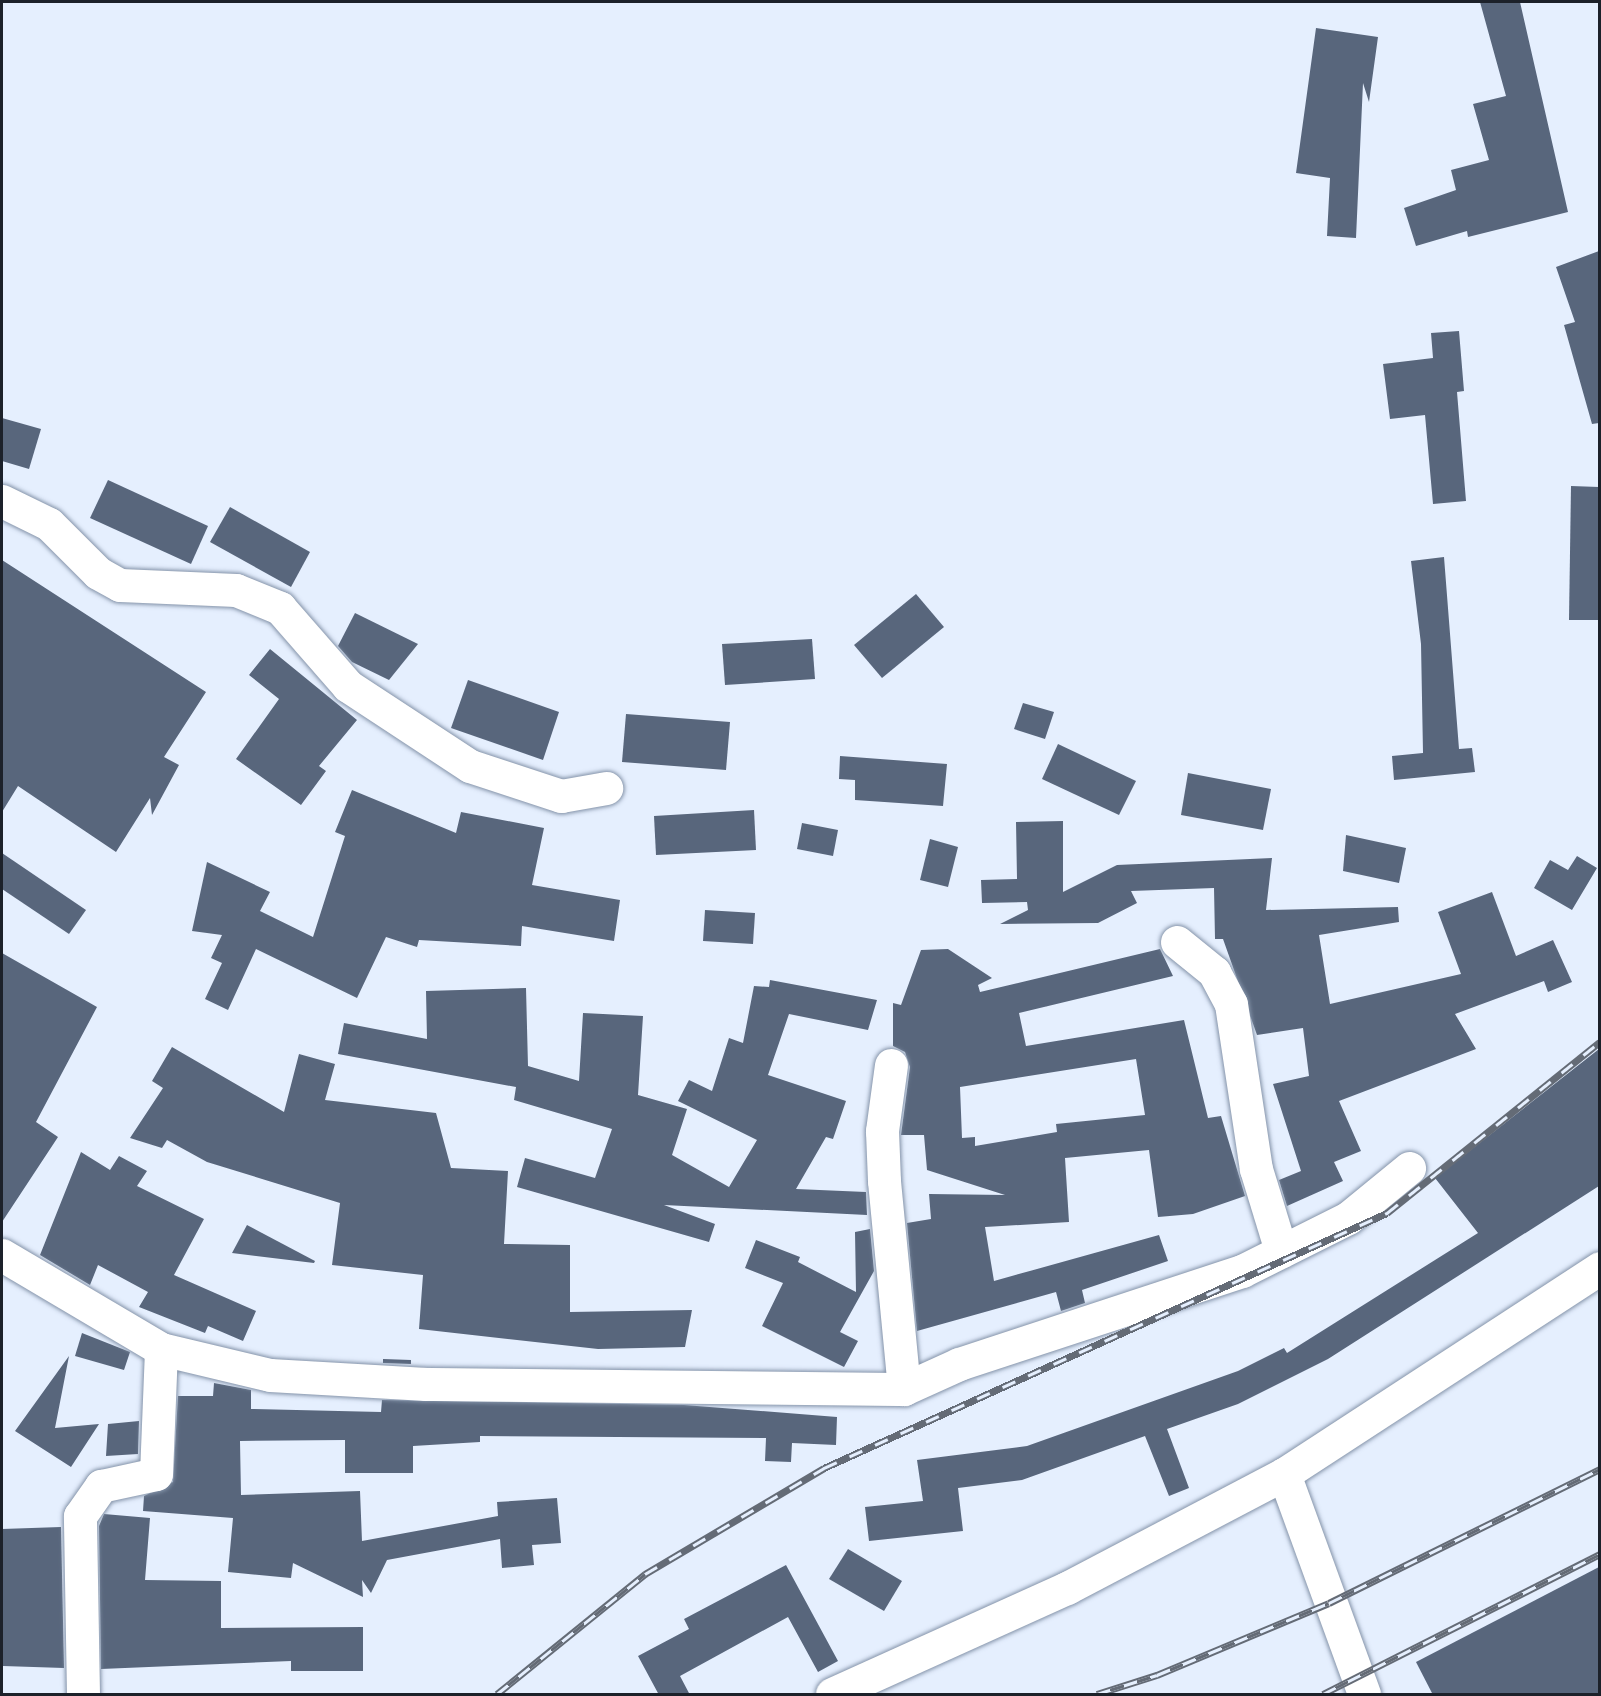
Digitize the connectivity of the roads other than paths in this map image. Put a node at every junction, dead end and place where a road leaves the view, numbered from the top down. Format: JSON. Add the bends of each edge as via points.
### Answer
{"nodes":[{"id":1,"x":5,"y":509,"type":"edge"},
{"id":2,"x":606,"y":788,"type":"dead end"},
{"id":3,"x":1177,"y":942,"type":"dead end"},
{"id":4,"x":891,"y":1065,"type":"dead end"},
{"id":5,"x":1409,"y":1168,"type":"dead end"},
{"id":6,"x":1281,"y":1251,"type":"junction"},
{"id":7,"x":2,"y":1255,"type":"edge"},
{"id":8,"x":1599,"y":1268,"type":"edge"},
{"id":9,"x":161,"y":1349,"type":"junction"},
{"id":10,"x":904,"y":1389,"type":"junction"},
{"id":11,"x":1284,"y":1474,"type":"junction"},
{"id":12,"x":83,"y":1695,"type":"edge"},
{"id":13,"x":832,"y":1695,"type":"edge"},
{"id":14,"x":1364,"y":1695,"type":"edge"}],
"edges":[{"from":1,"to":2,"type":"street","via":[[48,524],[98,573],[120,585],[256,594],[298,624],[356,692],[470,766],[561,796]]},
{"from":3,"to":6,"type":"street","via":[[1214,972],[1231,1004],[1256,1169]]},
{"from":4,"to":10,"type":"street","via":[[884,1171]]},
{"from":5,"to":6,"type":"street","via":[[1348,1218]]},
{"from":6,"to":10,"type":"street","via":[[1242,1271],[959,1364]]},
{"from":7,"to":9,"type":"street"},
{"from":8,"to":11,"type":"street"},
{"from":9,"to":10,"type":"street","via":[[270,1375],[426,1384]]},
{"from":9,"to":12,"type":"street","via":[[156,1474],[101,1486],[80,1516]]},
{"from":11,"to":13,"type":"street","via":[[1067,1588]]},
{"from":11,"to":14,"type":"street"}]}
